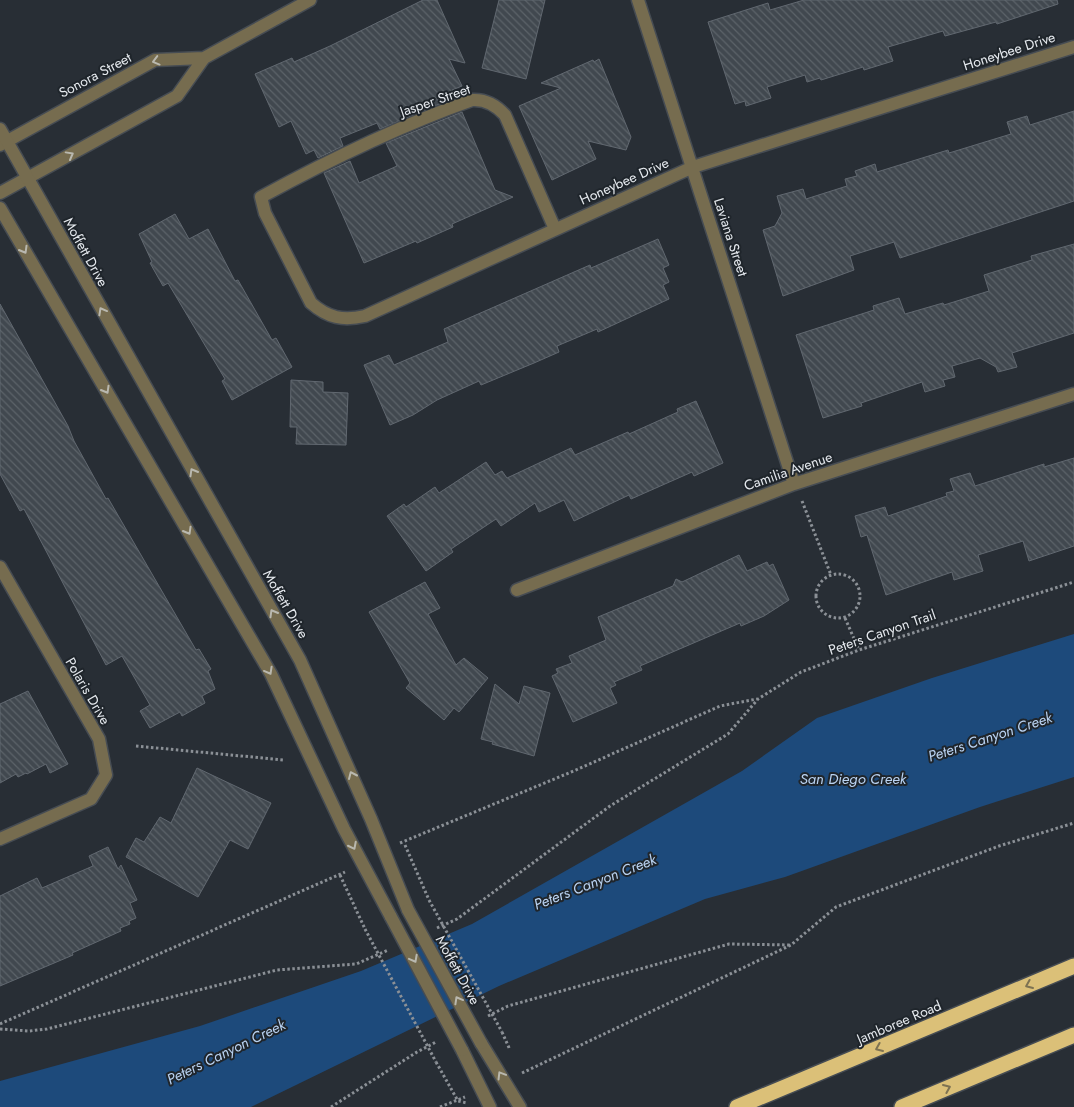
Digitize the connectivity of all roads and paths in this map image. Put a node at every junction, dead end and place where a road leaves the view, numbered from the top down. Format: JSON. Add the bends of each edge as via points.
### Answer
{"nodes":[{"id":1,"x":310,"y":0,"type":"edge"},
{"id":2,"x":638,"y":0,"type":"edge"},
{"id":3,"x":1074,"y":46,"type":"edge"},
{"id":4,"x":204,"y":58,"type":"junction"},
{"id":5,"x":0,"y":129,"type":"edge"},
{"id":6,"x":3,"y":143,"type":"edge"},
{"id":7,"x":693,"y":167,"type":"junction"},
{"id":8,"x":27,"y":178,"type":"junction"},
{"id":9,"x":0,"y":193,"type":"edge"},
{"id":10,"x":261,"y":197,"type":"joint"},
{"id":11,"x":0,"y":208,"type":"edge"},
{"id":12,"x":556,"y":229,"type":"junction"},
{"id":13,"x":1074,"y":394,"type":"edge"},
{"id":14,"x":795,"y":483,"type":"junction"},
{"id":15,"x":0,"y":566,"type":"edge"},
{"id":16,"x":831,"y":575,"type":"junction"},
{"id":17,"x":1074,"y":582,"type":"edge"},
{"id":18,"x":517,"y":590,"type":"dead end"},
{"id":19,"x":845,"y":618,"type":"junction"},
{"id":20,"x":859,"y":650,"type":"junction"},
{"id":21,"x":758,"y":699,"type":"junction"},
{"id":22,"x":718,"y":740,"type":"dead end"},
{"id":23,"x":136,"y":746,"type":"dead end"},
{"id":24,"x":284,"y":760,"type":"dead end"},
{"id":25,"x":1074,"y":823,"type":"edge"},
{"id":26,"x":0,"y":839,"type":"edge"},
{"id":27,"x":791,"y":945,"type":"junction"},
{"id":28,"x":1074,"y":966,"type":"edge"},
{"id":29,"x":483,"y":1018,"type":"dead end"},
{"id":30,"x":0,"y":1024,"type":"edge"},
{"id":31,"x":47,"y":1028,"type":"dead end"},
{"id":32,"x":0,"y":1029,"type":"edge"},
{"id":33,"x":502,"y":1032,"type":"dead end"},
{"id":34,"x":1074,"y":1035,"type":"edge"},
{"id":35,"x":442,"y":1039,"type":"dead end"},
{"id":36,"x":521,"y":1074,"type":"dead end"},
{"id":37,"x":331,"y":1107,"type":"edge"},
{"id":38,"x":440,"y":1107,"type":"edge"},
{"id":39,"x":490,"y":1107,"type":"edge"},
{"id":40,"x":520,"y":1107,"type":"edge"},
{"id":41,"x":738,"y":1107,"type":"edge"},
{"id":42,"x":902,"y":1107,"type":"edge"}],
"edges":[{"from":1,"to":4,"type":"street","name":"Sonora Street"},
{"from":2,"to":7,"type":"street","name":"Laviana Street"},
{"from":3,"to":7,"type":"street","name":"Honeybee Drive"},
{"from":4,"to":6,"type":"street","name":"Sonora Street","one_way":true,"via":[[155,60]]},
{"from":8,"to":4,"type":"street","name":"Sonora Street","one_way":true,"via":[[177,96]]},
{"from":5,"to":6,"type":"street","name":"Moffett Drive"},
{"from":6,"to":8,"type":"street","name":"Moffett Drive"},
{"from":7,"to":12,"type":"street","name":"Honeybee Drive"},
{"from":7,"to":14,"type":"street","name":"Laviana Street"},
{"from":8,"to":9,"type":"street","name":"Sonora Street"},
{"from":40,"to":8,"type":"street","name":"Moffett Drive","one_way":true,"bridge":true,"via":[[408,910],[300,660]]},
{"from":10,"to":12,"type":"street","name":"Honeybee Drive","via":[[265,213],[311,304],[335,318],[365,316]]},
{"from":10,"to":12,"type":"street","name":"Jasper Street","via":[[313,168],[422,118],[479,100],[498,107],[505,115]]},
{"from":11,"to":39,"type":"street","one_way":true,"bridge":true,"via":[[271,674],[344,829]]},
{"from":13,"to":14,"type":"street","name":"Camilia Avenue"},
{"from":14,"to":16,"type":"path"},
{"from":14,"to":18,"type":"street","name":"Camilia Avenue"},
{"from":15,"to":26,"type":"street","name":"Polaris Drive","via":[[98,739],[106,775],[91,799]]},
{"from":16,"to":19,"type":"path","via":[[817,590],[818,606],[829,617]]},
{"from":16,"to":19,"type":"path","via":[[847,576],[856,583],[860,592],[857,608]]},
{"from":17,"to":20,"type":"path","name":"Peters Canyon Trail"},
{"from":19,"to":20,"type":"path"},
{"from":20,"to":21,"type":"path","name":"Peters Canyon Trail","via":[[801,672]]},
{"from":21,"to":22,"type":"path","name":"Peters Canyon Trail","via":[[728,734]]},
{"from":21,"to":33,"type":"path","bridge":true,"via":[[720,706],[403,842],[430,900]]},
{"from":23,"to":24,"type":"path"},
{"from":25,"to":27,"type":"path","via":[[999,846],[836,907]]},
{"from":27,"to":29,"type":"path","via":[[729,944],[508,1006]]},
{"from":27,"to":36,"type":"path"},
{"from":28,"to":41,"type":"highway","name":"Jamboree Road","one_way":true},
{"from":30,"to":38,"type":"path","bridge":true,"via":[[340,875],[365,929],[458,1101]]},
{"from":31,"to":32,"type":"path","via":[[30,1031]]},
{"from":42,"to":34,"type":"highway","one_way":true},
{"from":35,"to":37,"type":"path"}]}
